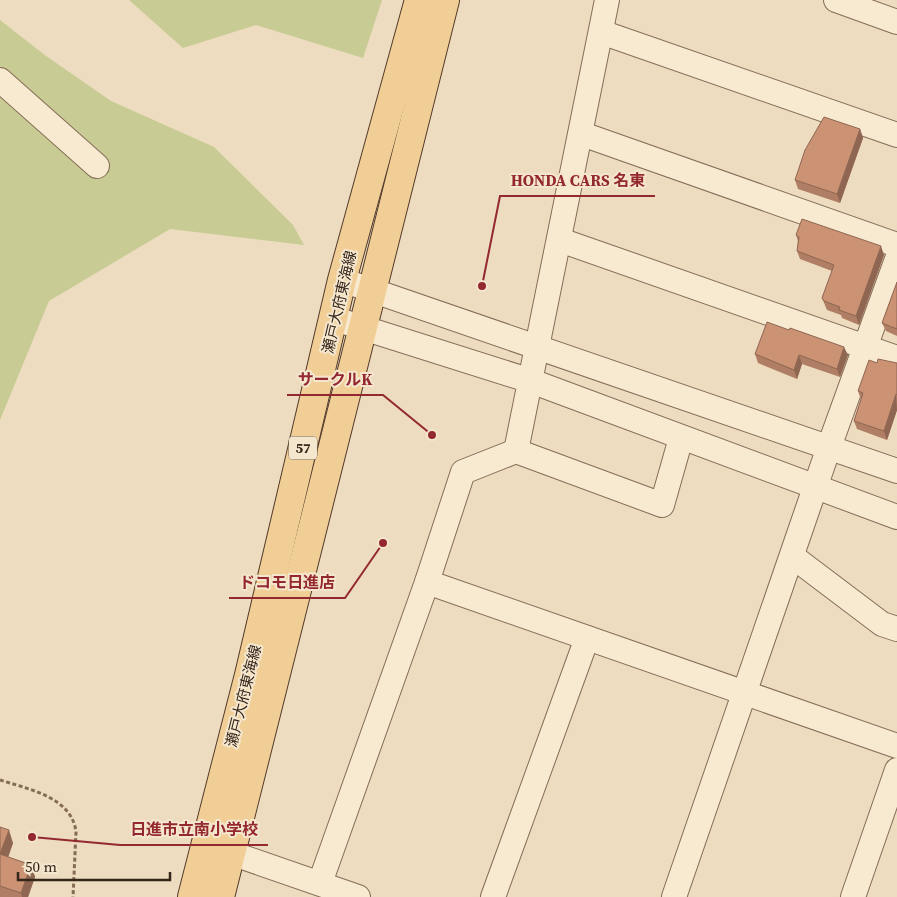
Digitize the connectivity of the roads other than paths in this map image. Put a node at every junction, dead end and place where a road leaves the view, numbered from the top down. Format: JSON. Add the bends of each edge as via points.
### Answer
{"nodes":[{"id":1,"x":419,"y":0,"type":"edge"},
{"id":2,"x":445,"y":0,"type":"edge"},
{"id":3,"x":607,"y":0,"type":"edge"},
{"id":4,"x":836,"y":0,"type":"edge"},
{"id":5,"x":897,"y":22,"type":"edge"},
{"id":6,"x":601,"y":32,"type":"junction"},
{"id":7,"x":0,"y":80,"type":"edge"},
{"id":8,"x":582,"y":134,"type":"junction"},
{"id":9,"x":897,"y":135,"type":"edge"},
{"id":10,"x":97,"y":166,"type":"dead end"},
{"id":11,"x":560,"y":240,"type":"junction"},
{"id":12,"x":897,"y":245,"type":"edge"},
{"id":13,"x":897,"y":259,"type":"edge"},
{"id":14,"x":342,"y":280,"type":"junction"},
{"id":15,"x":370,"y":291,"type":"junction"},
{"id":16,"x":335,"y":319,"type":"junction"},
{"id":17,"x":364,"y":327,"type":"junction"},
{"id":18,"x":538,"y":346,"type":"junction"},
{"id":19,"x":867,"y":347,"type":"junction"},
{"id":20,"x":897,"y":358,"type":"edge"},
{"id":21,"x":531,"y":381,"type":"junction"},
{"id":22,"x":681,"y":438,"type":"junction"},
{"id":23,"x":829,"y":447,"type":"junction"},
{"id":24,"x":516,"y":451,"type":"junction"},
{"id":25,"x":897,"y":470,"type":"edge"},
{"id":26,"x":815,"y":488,"type":"junction"},
{"id":27,"x":897,"y":518,"type":"edge"},
{"id":28,"x":792,"y":556,"type":"junction"},
{"id":29,"x":427,"y":582,"type":"junction"},
{"id":30,"x":897,"y":629,"type":"edge"},
{"id":31,"x":587,"y":638,"type":"junction"},
{"id":32,"x":746,"y":693,"type":"junction"},
{"id":33,"x":897,"y":746,"type":"edge"},
{"id":34,"x":897,"y":770,"type":"edge"},
{"id":35,"x":231,"y":852,"type":"junction"},
{"id":36,"x":320,"y":883,"type":"junction"},
{"id":37,"x":192,"y":897,"type":"edge"},
{"id":38,"x":220,"y":897,"type":"edge"},
{"id":39,"x":358,"y":897,"type":"edge"},
{"id":40,"x":493,"y":897,"type":"edge"},
{"id":41,"x":674,"y":897,"type":"edge"},
{"id":42,"x":853,"y":897,"type":"edge"}],
"edges":[{"from":1,"to":14,"type":"main road","name":"瀬戸大府東海線","number":"57"},
{"from":2,"to":15,"type":"main road","name":"瀬戸大府東海線","number":"57"},
{"from":3,"to":6,"type":"street"},
{"from":4,"to":5,"type":"street"},
{"from":6,"to":8,"type":"street"},
{"from":6,"to":9,"type":"street"},
{"from":7,"to":10,"type":"street"},
{"from":8,"to":11,"type":"street"},
{"from":8,"to":12,"type":"street"},
{"from":11,"to":18,"type":"street"},
{"from":11,"to":19,"type":"street"},
{"from":13,"to":19,"type":"street"},
{"from":14,"to":15,"type":"street"},
{"from":14,"to":16,"type":"main road","name":"瀬戸大府東海線","number":"57"},
{"from":15,"to":17,"type":"main road","name":"瀬戸大府東海線","number":"57"},
{"from":15,"to":18,"type":"street"},
{"from":16,"to":17,"type":"street"},
{"from":16,"to":37,"type":"main road","name":"瀬戸大府東海線","number":"57"},
{"from":17,"to":21,"type":"street"},
{"from":17,"to":35,"type":"main road","name":"瀬戸大府東海線","number":"57","via":[[352,364]]},
{"from":18,"to":21,"type":"street"},
{"from":18,"to":23,"type":"street"},
{"from":19,"to":20,"type":"street"},
{"from":19,"to":23,"type":"street"},
{"from":21,"to":22,"type":"street"},
{"from":21,"to":24,"type":"street"},
{"from":22,"to":24,"type":"street","via":[[662,505]]},
{"from":22,"to":26,"type":"street"},
{"from":23,"to":25,"type":"street"},
{"from":23,"to":26,"type":"street"},
{"from":24,"to":29,"type":"street","via":[[463,472]]},
{"from":26,"to":27,"type":"street"},
{"from":26,"to":28,"type":"street"},
{"from":28,"to":30,"type":"street","via":[[882,624]]},
{"from":28,"to":32,"type":"street"},
{"from":29,"to":31,"type":"street"},
{"from":29,"to":36,"type":"street"},
{"from":31,"to":32,"type":"street"},
{"from":31,"to":40,"type":"street"},
{"from":32,"to":33,"type":"street"},
{"from":32,"to":41,"type":"street"},
{"from":34,"to":42,"type":"street"},
{"from":35,"to":36,"type":"street"},
{"from":35,"to":38,"type":"main road","name":"瀬戸大府東海線","number":"57"},
{"from":36,"to":39,"type":"street"}]}
